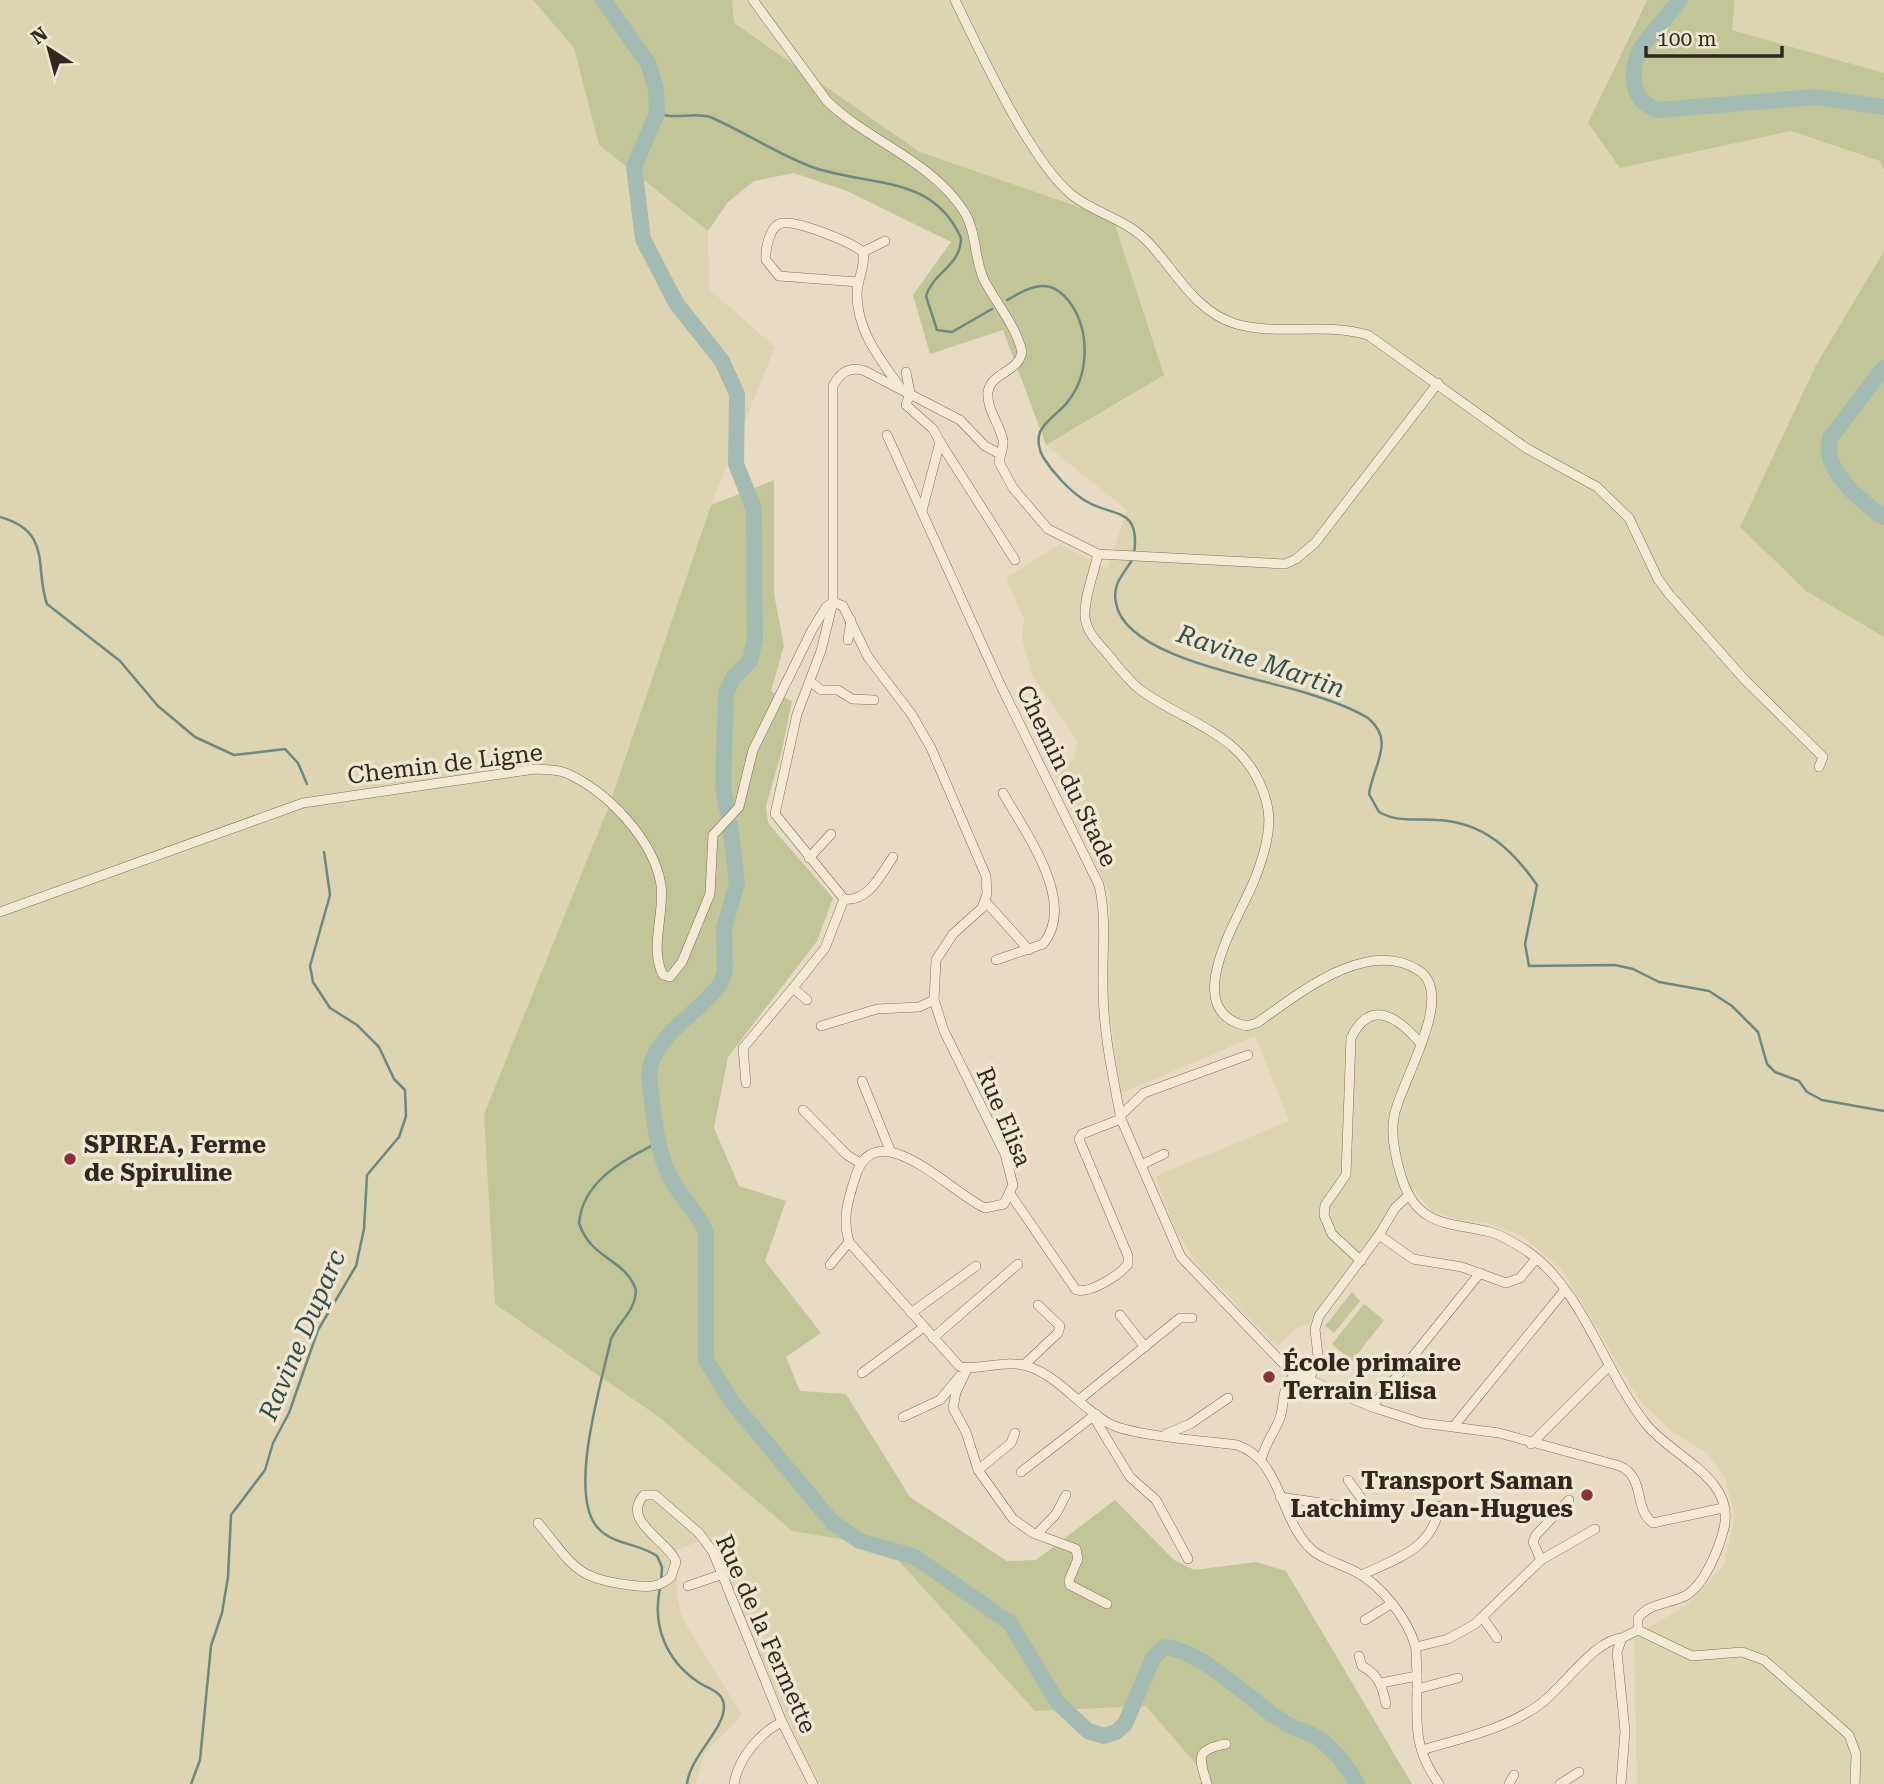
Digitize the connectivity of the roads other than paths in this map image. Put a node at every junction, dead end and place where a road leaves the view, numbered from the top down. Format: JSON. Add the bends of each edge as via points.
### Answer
{"nodes":[{"id":1,"x":753,"y":0,"type":"edge"},
{"id":2,"x":955,"y":0,"type":"edge"},
{"id":3,"x":885,"y":242,"type":"dead end"},
{"id":4,"x":863,"y":252,"type":"junction"},
{"id":5,"x":858,"y":282,"type":"junction"},
{"id":6,"x":906,"y":372,"type":"dead end"},
{"id":7,"x":1438,"y":383,"type":"junction"},
{"id":8,"x":906,"y":391,"type":"junction"},
{"id":9,"x":887,"y":435,"type":"dead end"},
{"id":10,"x":940,"y":442,"type":"junction"},
{"id":11,"x":1000,"y":454,"type":"junction"},
{"id":12,"x":922,"y":511,"type":"junction"},
{"id":13,"x":1098,"y":554,"type":"junction"},
{"id":14,"x":1015,"y":560,"type":"dead end"},
{"id":15,"x":834,"y":602,"type":"junction"},
{"id":16,"x":851,"y":620,"type":"junction"},
{"id":17,"x":848,"y":640,"type":"dead end"},
{"id":18,"x":810,"y":681,"type":"junction"},
{"id":19,"x":873,"y":700,"type":"dead end"},
{"id":20,"x":1819,"y":767,"type":"dead end"},
{"id":21,"x":1003,"y":793,"type":"dead end"},
{"id":22,"x":831,"y":834,"type":"dead end"},
{"id":23,"x":985,"y":849,"type":"dead end"},
{"id":24,"x":893,"y":857,"type":"dead end"},
{"id":25,"x":809,"y":858,"type":"junction"},
{"id":26,"x":981,"y":858,"type":"junction"},
{"id":27,"x":844,"y":899,"type":"junction"},
{"id":28,"x":985,"y":901,"type":"junction"},
{"id":29,"x":0,"y":912,"type":"edge"},
{"id":30,"x":1029,"y":950,"type":"junction"},
{"id":31,"x":996,"y":960,"type":"dead end"},
{"id":32,"x":793,"y":988,"type":"junction"},
{"id":33,"x":807,"y":1000,"type":"dead end"},
{"id":34,"x":934,"y":1000,"type":"junction"},
{"id":35,"x":821,"y":1026,"type":"dead end"},
{"id":36,"x":1420,"y":1044,"type":"junction"},
{"id":37,"x":1248,"y":1055,"type":"dead end"},
{"id":38,"x":862,"y":1081,"type":"dead end"},
{"id":39,"x":746,"y":1083,"type":"dead end"},
{"id":40,"x":803,"y":1110,"type":"dead end"},
{"id":41,"x":1121,"y":1117,"type":"junction"},
{"id":42,"x":890,"y":1150,"type":"junction"},
{"id":43,"x":1164,"y":1154,"type":"dead end"},
{"id":44,"x":860,"y":1163,"type":"junction"},
{"id":45,"x":1141,"y":1165,"type":"junction"},
{"id":46,"x":1011,"y":1195,"type":"junction"},
{"id":47,"x":1409,"y":1195,"type":"junction"},
{"id":48,"x":1379,"y":1236,"type":"junction"},
{"id":49,"x":849,"y":1242,"type":"junction"},
{"id":50,"x":1536,"y":1259,"type":"junction"},
{"id":51,"x":1361,"y":1261,"type":"junction"},
{"id":52,"x":1018,"y":1264,"type":"dead end"},
{"id":53,"x":830,"y":1265,"type":"dead end"},
{"id":54,"x":976,"y":1266,"type":"dead end"},
{"id":55,"x":1480,"y":1273,"type":"junction"},
{"id":56,"x":1564,"y":1290,"type":"junction"},
{"id":57,"x":1038,"y":1305,"type":"dead end"},
{"id":58,"x":911,"y":1314,"type":"junction"},
{"id":59,"x":1120,"y":1315,"type":"dead end"},
{"id":60,"x":1192,"y":1318,"type":"dead end"},
{"id":61,"x":924,"y":1327,"type":"junction"},
{"id":62,"x":933,"y":1338,"type":"junction"},
{"id":63,"x":1145,"y":1347,"type":"junction"},
{"id":64,"x":1024,"y":1365,"type":"junction"},
{"id":65,"x":1609,"y":1366,"type":"junction"},
{"id":66,"x":967,"y":1369,"type":"junction"},
{"id":67,"x":862,"y":1373,"type":"dead end"},
{"id":68,"x":1296,"y":1376,"type":"junction"},
{"id":69,"x":1310,"y":1378,"type":"junction"},
{"id":70,"x":1228,"y":1398,"type":"dead end"},
{"id":71,"x":1080,"y":1399,"type":"junction"},
{"id":72,"x":1372,"y":1407,"type":"junction"},
{"id":73,"x":1096,"y":1414,"type":"junction"},
{"id":74,"x":903,"y":1417,"type":"dead end"},
{"id":75,"x":1454,"y":1426,"type":"junction"},
{"id":76,"x":1016,"y":1433,"type":"dead end"},
{"id":77,"x":1165,"y":1435,"type":"junction"},
{"id":78,"x":1531,"y":1444,"type":"junction"},
{"id":79,"x":1261,"y":1460,"type":"junction"},
{"id":80,"x":978,"y":1470,"type":"junction"},
{"id":81,"x":1021,"y":1472,"type":"dead end"},
{"id":82,"x":1348,"y":1480,"type":"dead end"},
{"id":83,"x":1066,"y":1495,"type":"dead end"},
{"id":84,"x":1280,"y":1497,"type":"junction"},
{"id":85,"x":1569,"y":1500,"type":"dead end"},
{"id":86,"x":1440,"y":1506,"type":"dead end"},
{"id":87,"x":1723,"y":1508,"type":"junction"},
{"id":88,"x":538,"y":1523,"type":"dead end"},
{"id":89,"x":1595,"y":1529,"type":"dead end"},
{"id":90,"x":1037,"y":1534,"type":"junction"},
{"id":91,"x":1188,"y":1559,"type":"dead end"},
{"id":92,"x":1542,"y":1560,"type":"junction"},
{"id":93,"x":723,"y":1574,"type":"junction"},
{"id":94,"x":1362,"y":1575,"type":"junction"},
{"id":95,"x":688,"y":1586,"type":"dead end"},
{"id":96,"x":1107,"y":1604,"type":"dead end"},
{"id":97,"x":1391,"y":1604,"type":"junction"},
{"id":98,"x":1483,"y":1618,"type":"junction"},
{"id":99,"x":1365,"y":1619,"type":"dead end"},
{"id":100,"x":1638,"y":1630,"type":"junction"},
{"id":101,"x":1497,"y":1638,"type":"dead end"},
{"id":102,"x":1622,"y":1638,"type":"junction"},
{"id":103,"x":1416,"y":1647,"type":"junction"},
{"id":104,"x":1359,"y":1656,"type":"dead end"},
{"id":105,"x":1417,"y":1676,"type":"junction"},
{"id":106,"x":1458,"y":1678,"type":"dead end"},
{"id":107,"x":1381,"y":1683,"type":"junction"},
{"id":108,"x":1417,"y":1689,"type":"junction"},
{"id":109,"x":1386,"y":1704,"type":"dead end"},
{"id":110,"x":782,"y":1722,"type":"junction"},
{"id":111,"x":1226,"y":1744,"type":"dead end"},
{"id":112,"x":1422,"y":1751,"type":"junction"},
{"id":113,"x":1579,"y":1772,"type":"dead end"},
{"id":114,"x":1633,"y":1778,"type":"dead end"},
{"id":115,"x":1621,"y":1780,"type":"edge"},
{"id":116,"x":734,"y":1784,"type":"edge"},
{"id":117,"x":813,"y":1784,"type":"edge"},
{"id":118,"x":1206,"y":1784,"type":"edge"},
{"id":119,"x":1439,"y":1784,"type":"edge"},
{"id":120,"x":1560,"y":1784,"type":"edge"},
{"id":121,"x":1855,"y":1784,"type":"edge"}],
"edges":[{"from":1,"to":11,"type":"street","via":[[827,101],[932,177],[971,223],[982,276],[1022,352],[1015,368],[998,377],[989,389],[1003,442]]},
{"from":2,"to":7,"type":"street","via":[[1055,178],[1085,203],[1137,231],[1209,310],[1252,327],[1359,332]]},
{"from":3,"to":4,"type":"street"},
{"from":4,"to":5,"type":"street"},
{"from":4,"to":5,"type":"street","via":[[823,232],[788,223],[772,231],[765,253],[768,266],[779,276]]},
{"from":5,"to":8,"type":"street","via":[[858,312],[864,331]]},
{"from":6,"to":8,"type":"street"},
{"from":7,"to":13,"type":"street","via":[[1315,543],[1296,559],[1274,565]]},
{"from":7,"to":20,"type":"street","via":[[1526,448],[1574,473],[1611,500],[1629,519],[1669,594],[1744,679],[1823,757]]},
{"from":8,"to":10,"type":"street","via":[[906,405],[933,429]]},
{"from":8,"to":11,"type":"street","via":[[960,420],[985,446]]},
{"from":8,"to":15,"type":"street","via":[[856,368],[844,372],[833,386]]},
{"from":9,"to":12,"type":"street","name":"Chemin du Stade"},
{"from":10,"to":12,"type":"street"},
{"from":10,"to":14,"type":"street"},
{"from":11,"to":13,"type":"street","via":[[1001,469],[1030,511],[1048,529]]},
{"from":12,"to":41,"type":"street","name":"Chemin du Stade","via":[[1000,684],[1099,885],[1104,911],[1103,990]]},
{"from":13,"to":36,"type":"street","via":[[1085,610],[1093,637],[1140,690],[1209,729],[1247,761],[1258,774],[1268,807],[1267,838],[1255,880],[1220,956],[1214,990],[1217,1006],[1225,1017],[1246,1027],[1337,970],[1365,963],[1406,965],[1417,969],[1429,985],[1431,1006]]},
{"from":15,"to":16,"type":"street","via":[[843,606]]},
{"from":15,"to":18,"type":"street"},
{"from":15,"to":29,"type":"street","name":"Chemin de Ligne","via":[[812,630],[753,750],[739,807],[713,835],[710,894],[682,962],[670,977],[663,975],[659,962],[661,885],[654,860],[639,835],[609,803],[565,772],[550,770],[443,780],[303,803]]},
{"from":16,"to":17,"type":"street"},
{"from":16,"to":26,"type":"street","via":[[868,657],[912,715]]},
{"from":18,"to":19,"type":"street","via":[[821,690]]},
{"from":18,"to":25,"type":"street","via":[[797,714],[775,814]]},
{"from":21,"to":30,"type":"street","via":[[1052,885],[1052,925],[1043,944]]},
{"from":22,"to":25,"type":"street"},
{"from":23,"to":26,"type":"street"},
{"from":24,"to":27,"type":"street","via":[[870,890]]},
{"from":25,"to":27,"type":"street"},
{"from":26,"to":28,"type":"street"},
{"from":27,"to":32,"type":"street","via":[[825,948]]},
{"from":28,"to":30,"type":"street"},
{"from":28,"to":34,"type":"street","name":"Rue Elisa","via":[[943,946],[933,974]]},
{"from":30,"to":31,"type":"street"},
{"from":32,"to":33,"type":"street"},
{"from":32,"to":39,"type":"street","via":[[743,1048]]},
{"from":34,"to":35,"type":"street","via":[[919,1007],[868,1011]]},
{"from":34,"to":46,"type":"street","name":"Rue Elisa","via":[[944,1031],[1005,1154]]},
{"from":36,"to":47,"type":"street","via":[[1393,1118],[1394,1146]]},
{"from":36,"to":51,"type":"street","via":[[1405,1025],[1381,1015],[1362,1022],[1351,1038],[1346,1175],[1325,1205],[1324,1215],[1332,1234]]},
{"from":37,"to":41,"type":"street","via":[[1144,1093]]},
{"from":38,"to":42,"type":"street"},
{"from":40,"to":44,"type":"street"},
{"from":41,"to":45,"type":"street","name":"Chemin du Stade"},
{"from":41,"to":46,"type":"street","via":[[1079,1139],[1128,1256],[1129,1264],[1123,1270],[1085,1291],[1076,1290]]},
{"from":42,"to":44,"type":"street","via":[[873,1152]]},
{"from":42,"to":46,"type":"street","name":"Rue Elisa","via":[[985,1208],[995,1209]]},
{"from":43,"to":45,"type":"street"},
{"from":44,"to":49,"type":"street","via":[[845,1215]]},
{"from":45,"to":68,"type":"street","name":"Chemin du Stade","via":[[1186,1263]]},
{"from":47,"to":48,"type":"street","via":[[1395,1208]]},
{"from":47,"to":50,"type":"street","via":[[1429,1218],[1496,1234]]},
{"from":48,"to":51,"type":"street"},
{"from":48,"to":55,"type":"street","via":[[1413,1259]]},
{"from":49,"to":53,"type":"street"},
{"from":49,"to":58,"type":"street"},
{"from":50,"to":55,"type":"street","via":[[1511,1283]]},
{"from":50,"to":56,"type":"street"},
{"from":51,"to":69,"type":"street","via":[[1316,1323],[1319,1350]]},
{"from":52,"to":62,"type":"street"},
{"from":54,"to":58,"type":"street"},
{"from":55,"to":72,"type":"street"},
{"from":56,"to":65,"type":"street"},
{"from":56,"to":75,"type":"street"},
{"from":57,"to":64,"type":"street","via":[[1060,1326]]},
{"from":58,"to":61,"type":"street"},
{"from":59,"to":63,"type":"street"},
{"from":60,"to":63,"type":"street","via":[[1180,1318]]},
{"from":61,"to":62,"type":"street"},
{"from":61,"to":67,"type":"street"},
{"from":62,"to":66,"type":"street"},
{"from":63,"to":71,"type":"street"},
{"from":64,"to":66,"type":"street","via":[[996,1362]]},
{"from":64,"to":71,"type":"street"},
{"from":65,"to":78,"type":"street"},
{"from":65,"to":87,"type":"street","via":[[1648,1427],[1701,1471]]},
{"from":66,"to":74,"type":"street","via":[[940,1400]]},
{"from":66,"to":80,"type":"street","via":[[953,1408],[967,1432]]},
{"from":68,"to":69,"type":"street"},
{"from":68,"to":79,"type":"street","via":[[1287,1384],[1279,1420]]},
{"from":69,"to":72,"type":"street"},
{"from":70,"to":77,"type":"street"},
{"from":71,"to":73,"type":"street"},
{"from":72,"to":75,"type":"street","via":[[1422,1423]]},
{"from":73,"to":77,"type":"street","via":[[1124,1429]]},
{"from":73,"to":81,"type":"street"},
{"from":73,"to":91,"type":"street","via":[[1125,1470],[1156,1500]]},
{"from":75,"to":78,"type":"street"},
{"from":76,"to":80,"type":"street","via":[[1011,1443]]},
{"from":77,"to":79,"type":"street","via":[[1237,1445]]},
{"from":78,"to":87,"type":"street","via":[[1626,1468],[1634,1476],[1644,1512],[1653,1523]]},
{"from":79,"to":84,"type":"street"},
{"from":80,"to":90,"type":"street","via":[[1013,1519]]},
{"from":82,"to":84,"type":"street","via":[[1364,1502],[1363,1509]]},
{"from":83,"to":90,"type":"street"},
{"from":84,"to":94,"type":"street","via":[[1311,1549]]},
{"from":85,"to":92,"type":"street","via":[[1536,1535],[1533,1542]]},
{"from":86,"to":94,"type":"street","via":[[1432,1532],[1422,1543]]},
{"from":87,"to":100,"type":"street","via":[[1722,1533],[1700,1581],[1686,1595],[1646,1610],[1638,1618]]},
{"from":88,"to":93,"type":"street","name":"Rue de la Fermette","via":[[576,1568],[591,1578],[650,1588],[662,1584],[676,1568],[666,1544],[642,1526],[638,1516],[639,1500],[649,1494],[660,1498],[699,1533]]},
{"from":89,"to":92,"type":"street"},
{"from":90,"to":96,"type":"street","via":[[1076,1549],[1078,1559],[1069,1582]]},
{"from":92,"to":98,"type":"street"},
{"from":93,"to":95,"type":"street"},
{"from":93,"to":110,"type":"street","name":"Rue de la Fermette"},
{"from":94,"to":97,"type":"street"},
{"from":97,"to":99,"type":"street"},
{"from":97,"to":103,"type":"street"},
{"from":98,"to":101,"type":"street"},
{"from":98,"to":103,"type":"street","via":[[1448,1639]]},
{"from":100,"to":102,"type":"street"},
{"from":100,"to":121,"type":"street","via":[[1692,1656],[1742,1653],[1774,1667],[1849,1735],[1856,1754]]},
{"from":102,"to":112,"type":"street","via":[[1605,1643],[1536,1707]]},
{"from":102,"to":115,"type":"street","via":[[1617,1653],[1625,1731]]},
{"from":103,"to":105,"type":"street"},
{"from":104,"to":107,"type":"street","via":[[1362,1666],[1374,1672]]},
{"from":105,"to":107,"type":"street"},
{"from":105,"to":108,"type":"street"},
{"from":106,"to":108,"type":"street"},
{"from":107,"to":109,"type":"street"},
{"from":108,"to":112,"type":"street","via":[[1415,1726]]},
{"from":110,"to":116,"type":"street","via":[[758,1739]]},
{"from":110,"to":117,"type":"street","name":"Rue de la Fermette"},
{"from":111,"to":118,"type":"street","via":[[1201,1756]]},
{"from":112,"to":119,"type":"street"},
{"from":113,"to":120,"type":"street"},
{"from":114,"to":115,"type":"street"}]}
